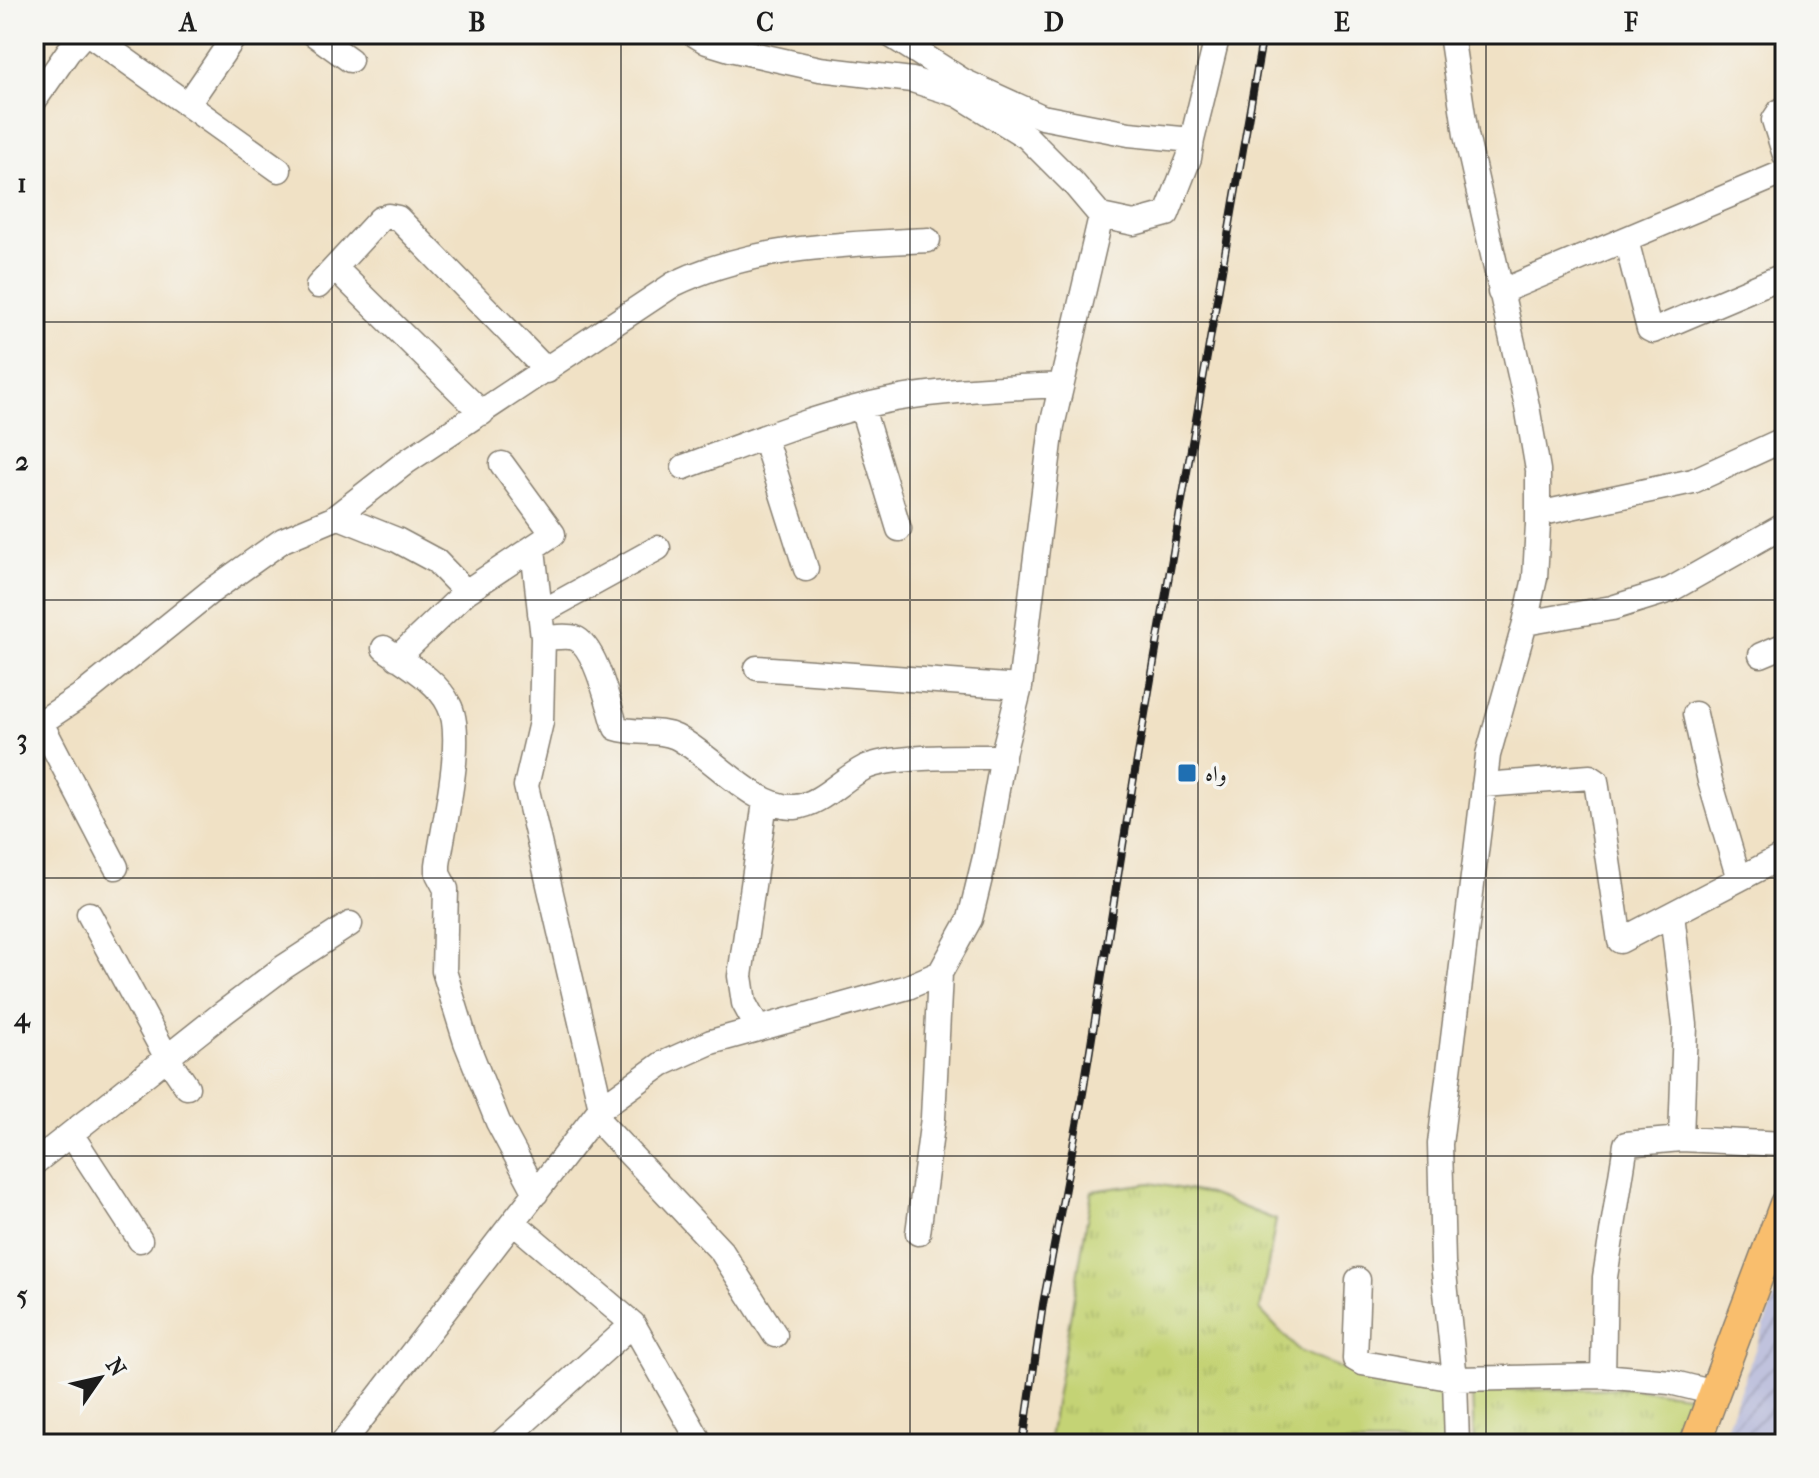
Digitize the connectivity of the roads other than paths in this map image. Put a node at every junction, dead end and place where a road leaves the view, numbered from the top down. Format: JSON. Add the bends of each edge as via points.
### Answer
{"nodes":[{"id":1,"x":236,"y":34,"type":"edge"},
{"id":2,"x":314,"y":34,"type":"edge"},
{"id":3,"x":694,"y":34,"type":"edge"},
{"id":4,"x":889,"y":34,"type":"edge"},
{"id":5,"x":1218,"y":34,"type":"edge"},
{"id":6,"x":1451,"y":34,"type":"edge"},
{"id":7,"x":80,"y":40,"type":"edge"},
{"id":8,"x":350,"y":60,"type":"dead end"},
{"id":9,"x":34,"y":85,"type":"edge"},
{"id":10,"x":34,"y":101,"type":"edge"},
{"id":11,"x":188,"y":104,"type":"junction"},
{"id":12,"x":1785,"y":109,"type":"edge"},
{"id":13,"x":1192,"y":140,"type":"junction"},
{"id":14,"x":1785,"y":155,"type":"edge"},
{"id":15,"x":279,"y":170,"type":"dead end"},
{"id":16,"x":1785,"y":172,"type":"edge"},
{"id":17,"x":1101,"y":216,"type":"junction"},
{"id":18,"x":928,"y":240,"type":"dead end"},
{"id":19,"x":1626,"y":240,"type":"junction"},
{"id":20,"x":1785,"y":275,"type":"edge"},
{"id":21,"x":1500,"y":292,"type":"junction"},
{"id":22,"x":547,"y":371,"type":"junction"},
{"id":23,"x":1061,"y":385,"type":"junction"},
{"id":24,"x":862,"y":408,"type":"junction"},
{"id":25,"x":482,"y":413,"type":"junction"},
{"id":26,"x":764,"y":437,"type":"junction"},
{"id":27,"x":1785,"y":439,"type":"edge"},
{"id":28,"x":502,"y":464,"type":"dead end"},
{"id":29,"x":684,"y":467,"type":"dead end"},
{"id":30,"x":1538,"y":514,"type":"junction"},
{"id":31,"x":337,"y":516,"type":"junction"},
{"id":32,"x":1785,"y":525,"type":"edge"},
{"id":33,"x":899,"y":529,"type":"dead end"},
{"id":34,"x":658,"y":548,"type":"dead end"},
{"id":35,"x":533,"y":549,"type":"junction"},
{"id":36,"x":806,"y":569,"type":"dead end"},
{"id":37,"x":466,"y":592,"type":"junction"},
{"id":38,"x":540,"y":613,"type":"junction"},
{"id":39,"x":1525,"y":623,"type":"junction"},
{"id":40,"x":543,"y":638,"type":"junction"},
{"id":41,"x":1785,"y":645,"type":"edge"},
{"id":42,"x":1761,"y":655,"type":"dead end"},
{"id":43,"x":757,"y":668,"type":"dead end"},
{"id":44,"x":1020,"y":687,"type":"junction"},
{"id":45,"x":1695,"y":714,"type":"dead end"},
{"id":46,"x":37,"y":725,"type":"edge"},
{"id":47,"x":1003,"y":757,"type":"junction"},
{"id":48,"x":1484,"y":785,"type":"junction"},
{"id":49,"x":765,"y":802,"type":"junction"},
{"id":50,"x":1785,"y":855,"type":"edge"},
{"id":51,"x":116,"y":867,"type":"dead end"},
{"id":52,"x":1739,"y":879,"type":"junction"},
{"id":53,"x":89,"y":914,"type":"dead end"},
{"id":54,"x":1672,"y":914,"type":"junction"},
{"id":55,"x":350,"y":924,"type":"dead end"},
{"id":56,"x":940,"y":973,"type":"junction"},
{"id":57,"x":758,"y":1029,"type":"junction"},
{"id":58,"x":166,"y":1056,"type":"junction"},
{"id":59,"x":187,"y":1087,"type":"dead end"},
{"id":60,"x":598,"y":1112,"type":"junction"},
{"id":61,"x":71,"y":1134,"type":"junction"},
{"id":62,"x":1681,"y":1139,"type":"junction"},
{"id":63,"x":1785,"y":1144,"type":"edge"},
{"id":64,"x":34,"y":1163,"type":"edge"},
{"id":65,"x":536,"y":1193,"type":"junction"},
{"id":66,"x":1785,"y":1204,"type":"edge"},
{"id":67,"x":513,"y":1222,"type":"junction"},
{"id":68,"x":918,"y":1233,"type":"dead end"},
{"id":69,"x":140,"y":1240,"type":"dead end"},
{"id":70,"x":1358,"y":1280,"type":"dead end"},
{"id":71,"x":633,"y":1324,"type":"junction"},
{"id":72,"x":775,"y":1335,"type":"dead end"},
{"id":73,"x":1603,"y":1376,"type":"junction"},
{"id":74,"x":1455,"y":1379,"type":"junction"},
{"id":75,"x":1715,"y":1393,"type":"junction"},
{"id":76,"x":345,"y":1443,"type":"edge"},
{"id":77,"x":500,"y":1444,"type":"edge"},
{"id":78,"x":701,"y":1444,"type":"edge"},
{"id":79,"x":1457,"y":1444,"type":"edge"},
{"id":80,"x":1695,"y":1444,"type":"edge"}],
"edges":[{"from":1,"to":11,"type":"street"},
{"from":2,"to":8,"type":"street"},
{"from":3,"to":17,"type":"street","via":[[745,53],[912,80],[959,95],[1027,137]]},
{"from":4,"to":13,"type":"street","via":[[963,81],[1042,117]]},
{"from":5,"to":13,"type":"street"},
{"from":6,"to":21,"type":"street","via":[[1466,135]]},
{"from":7,"to":9,"type":"street"},
{"from":7,"to":10,"type":"street"},
{"from":7,"to":11,"type":"street"},
{"from":11,"to":15,"type":"street"},
{"from":12,"to":14,"type":"street","via":[[1774,120]]},
{"from":13,"to":17,"type":"street","via":[[1167,214],[1134,223]]},
{"from":16,"to":19,"type":"street"},
{"from":17,"to":23,"type":"street"},
{"from":18,"to":22,"type":"street","via":[[852,244],[706,269],[674,284]]},
{"from":19,"to":20,"type":"street","via":[[1653,331]]},
{"from":19,"to":21,"type":"street"},
{"from":21,"to":30,"type":"street","via":[[1538,470]]},
{"from":22,"to":25,"type":"street"},
{"from":22,"to":25,"type":"street","via":[[398,218],[380,219],[327,277]]},
{"from":23,"to":24,"type":"street","via":[[949,390]]},
{"from":23,"to":44,"type":"street"},
{"from":24,"to":26,"type":"street"},
{"from":24,"to":33,"type":"street"},
{"from":25,"to":31,"type":"street","via":[[406,462]]},
{"from":26,"to":29,"type":"street"},
{"from":26,"to":36,"type":"street"},
{"from":27,"to":30,"type":"street","via":[[1693,481]]},
{"from":28,"to":35,"type":"street","via":[[552,529],[553,534]]},
{"from":30,"to":39,"type":"street","via":[[1535,578]]},
{"from":31,"to":37,"type":"street","via":[[436,561]]},
{"from":31,"to":46,"type":"street","via":[[283,540]]},
{"from":32,"to":39,"type":"street","via":[[1670,590],[1612,608]]},
{"from":34,"to":38,"type":"street"},
{"from":35,"to":37,"type":"street"},
{"from":35,"to":38,"type":"street"},
{"from":37,"to":65,"type":"street","via":[[391,653],[432,683],[455,720],[438,865],[446,889],[444,971],[498,1122]]},
{"from":38,"to":40,"type":"street"},
{"from":39,"to":48,"type":"street"},
{"from":40,"to":49,"type":"street","via":[[574,637],[584,644],[616,728],[678,738]]},
{"from":40,"to":60,"type":"street","via":[[541,722],[526,786]]},
{"from":41,"to":42,"type":"street"},
{"from":43,"to":44,"type":"street"},
{"from":44,"to":47,"type":"street"},
{"from":45,"to":52,"type":"street"},
{"from":46,"to":51,"type":"street"},
{"from":47,"to":49,"type":"street","via":[[879,763],[795,807]]},
{"from":47,"to":56,"type":"street","via":[[970,919]]},
{"from":48,"to":54,"type":"street","via":[[1590,777],[1596,781],[1620,941]]},
{"from":48,"to":74,"type":"street","via":[[1440,1144],[1443,1263]]},
{"from":49,"to":57,"type":"street","via":[[740,976],[744,1003]]},
{"from":50,"to":52,"type":"street"},
{"from":52,"to":54,"type":"street"},
{"from":53,"to":58,"type":"street"},
{"from":54,"to":62,"type":"street","via":[[1685,1025]]},
{"from":55,"to":58,"type":"street"},
{"from":56,"to":57,"type":"street"},
{"from":56,"to":68,"type":"street","via":[[933,1118]]},
{"from":57,"to":60,"type":"street","via":[[662,1064]]},
{"from":58,"to":59,"type":"street"},
{"from":58,"to":61,"type":"street"},
{"from":60,"to":65,"type":"street"},
{"from":60,"to":72,"type":"street","via":[[722,1252]]},
{"from":61,"to":64,"type":"street"},
{"from":61,"to":69,"type":"street"},
{"from":62,"to":63,"type":"street"},
{"from":62,"to":73,"type":"street","via":[[1626,1144],[1605,1277]]},
{"from":65,"to":67,"type":"street"},
{"from":66,"to":75,"type":"main road"},
{"from":67,"to":71,"type":"street"},
{"from":67,"to":76,"type":"street"},
{"from":70,"to":74,"type":"street","via":[[1355,1359]]},
{"from":71,"to":77,"type":"street"},
{"from":71,"to":78,"type":"street"},
{"from":73,"to":74,"type":"street"},
{"from":73,"to":75,"type":"street","via":[[1670,1382]]},
{"from":74,"to":79,"type":"street"},
{"from":75,"to":80,"type":"main road"}]}
